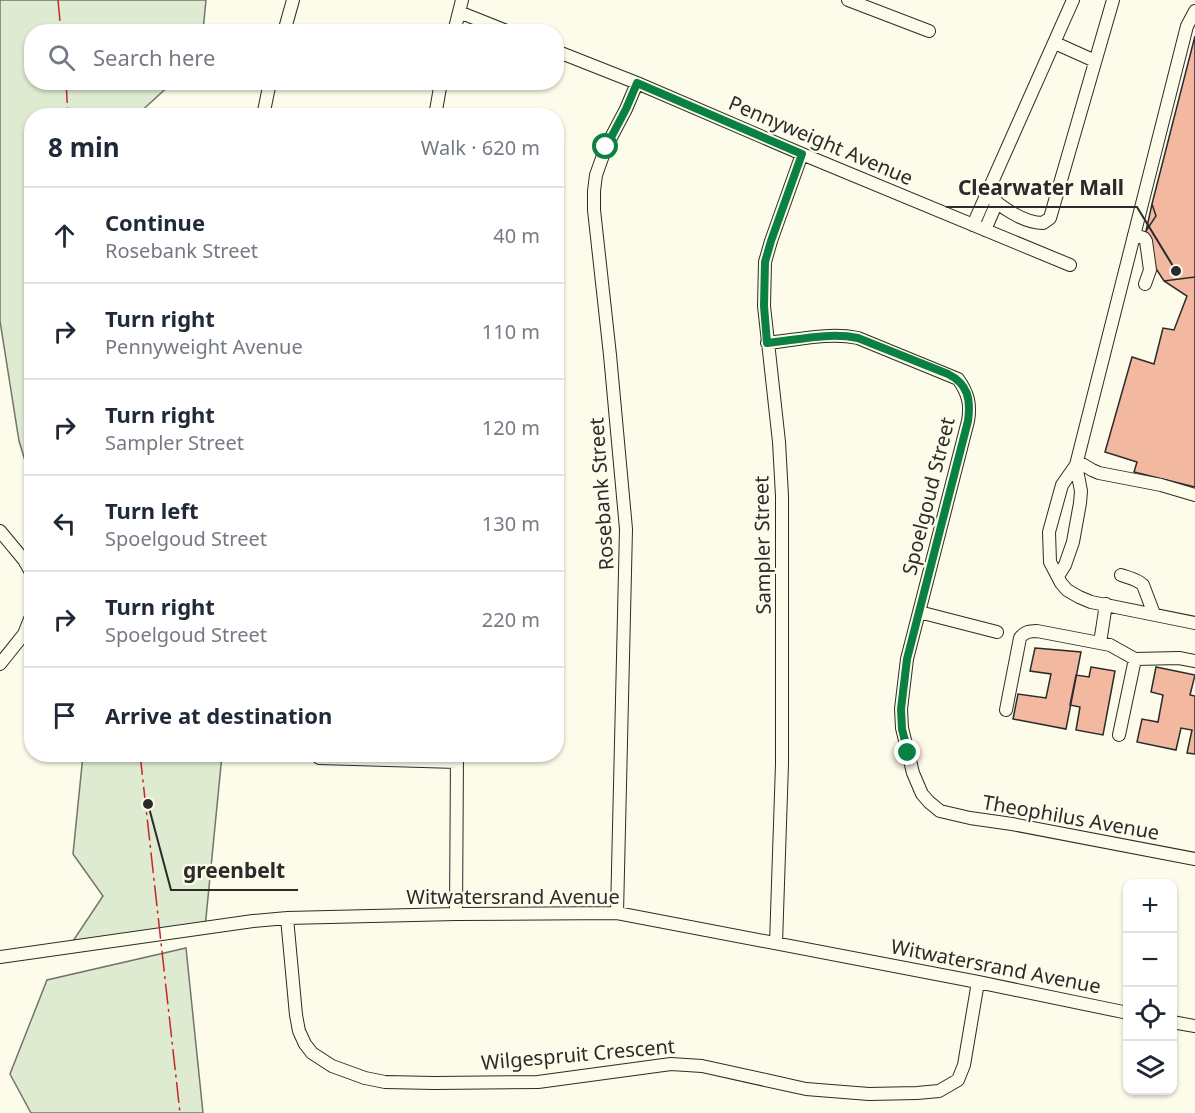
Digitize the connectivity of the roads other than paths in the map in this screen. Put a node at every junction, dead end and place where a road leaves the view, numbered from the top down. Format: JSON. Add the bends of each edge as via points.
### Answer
{"nodes":[{"id":1,"x":293,"y":0,"type":"edge"},
{"id":2,"x":848,"y":0,"type":"edge"},
{"id":3,"x":1073,"y":0,"type":"edge"},
{"id":4,"x":1113,"y":0,"type":"edge"},
{"id":5,"x":461,"y":6,"type":"edge"},
{"id":6,"x":1195,"y":12,"type":"edge"},
{"id":7,"x":286,"y":24,"type":"edge"},
{"id":8,"x":456,"y":24,"type":"edge"},
{"id":9,"x":494,"y":24,"type":"edge"},
{"id":10,"x":928,"y":31,"type":"dead end"},
{"id":11,"x":1055,"y":43,"type":"junction"},
{"id":12,"x":564,"y":54,"type":"edge"},
{"id":13,"x":1095,"y":61,"type":"junction"},
{"id":14,"x":637,"y":83,"type":"junction"},
{"id":15,"x":268,"y":90,"type":"edge"},
{"id":16,"x":440,"y":90,"type":"edge"},
{"id":17,"x":265,"y":108,"type":"edge"},
{"id":18,"x":436,"y":108,"type":"edge"},
{"id":19,"x":802,"y":154,"type":"junction"},
{"id":20,"x":992,"y":199,"type":"junction"},
{"id":21,"x":979,"y":228,"type":"junction"},
{"id":22,"x":1134,"y":235,"type":"junction"},
{"id":23,"x":1070,"y":265,"type":"dead end"},
{"id":24,"x":1145,"y":284,"type":"dead end"},
{"id":25,"x":767,"y":343,"type":"junction"},
{"id":26,"x":1076,"y":463,"type":"junction"},
{"id":27,"x":1195,"y":495,"type":"edge"},
{"id":28,"x":0,"y":531,"type":"edge"},
{"id":29,"x":24,"y":560,"type":"edge"},
{"id":30,"x":1121,"y":575,"type":"dead end"},
{"id":31,"x":1058,"y":576,"type":"junction"},
{"id":32,"x":1111,"y":606,"type":"junction"},
{"id":33,"x":919,"y":612,"type":"junction"},
{"id":34,"x":1154,"y":614,"type":"junction"},
{"id":35,"x":1195,"y":623,"type":"edge"},
{"id":36,"x":997,"y":633,"type":"dead end"},
{"id":37,"x":24,"y":634,"type":"edge"},
{"id":38,"x":1103,"y":644,"type":"junction"},
{"id":39,"x":1135,"y":658,"type":"junction"},
{"id":40,"x":1195,"y":661,"type":"edge"},
{"id":41,"x":0,"y":664,"type":"edge"},
{"id":42,"x":1006,"y":710,"type":"dead end"},
{"id":43,"x":1119,"y":735,"type":"dead end"},
{"id":44,"x":457,"y":762,"type":"edge"},
{"id":45,"x":940,"y":810,"type":"joint"},
{"id":46,"x":1195,"y":859,"type":"edge"},
{"id":47,"x":617,"y":913,"type":"junction"},
{"id":48,"x":456,"y":914,"type":"junction"},
{"id":49,"x":287,"y":918,"type":"junction"},
{"id":50,"x":776,"y":943,"type":"junction"},
{"id":51,"x":0,"y":957,"type":"edge"},
{"id":52,"x":978,"y":982,"type":"junction"},
{"id":53,"x":1123,"y":1011,"type":"edge"},
{"id":54,"x":1177,"y":1023,"type":"edge"},
{"id":55,"x":1195,"y":1026,"type":"edge"}],
"edges":[{"from":1,"to":7,"type":"street"},
{"from":2,"to":10,"type":"street"},
{"from":3,"to":11,"type":"street"},
{"from":4,"to":13,"type":"street"},
{"from":5,"to":8,"type":"street"},
{"from":5,"to":9,"type":"street"},
{"from":6,"to":22,"type":"street","via":[[1187,26]]},
{"from":11,"to":13,"type":"street"},
{"from":11,"to":20,"type":"street"},
{"from":12,"to":14,"type":"street","name":"Pennyweight Avenue"},
{"from":13,"to":20,"type":"street","via":[[1050,218],[1043,223],[1033,222]]},
{"from":14,"to":19,"type":"street","name":"Pennyweight Avenue"},
{"from":14,"to":47,"type":"street","name":"Rosebank Street","via":[[606,147],[594,191],[626,529]]},
{"from":15,"to":17,"type":"street"},
{"from":16,"to":18,"type":"street"},
{"from":19,"to":21,"type":"street","name":"Pennyweight Avenue"},
{"from":19,"to":25,"type":"street","name":"Sampler Street","via":[[765,262]]},
{"from":20,"to":21,"type":"street"},
{"from":21,"to":23,"type":"street","name":"Pennyweight Avenue"},
{"from":22,"to":24,"type":"street","via":[[1146,241],[1150,270]]},
{"from":22,"to":26,"type":"street"},
{"from":25,"to":33,"type":"street","name":"Spoelgoud Street","via":[[845,335],[948,374],[965,388],[969,398],[968,421]]},
{"from":25,"to":50,"type":"street","name":"Sampler Street","via":[[780,442],[782,496],[782,764]]},
{"from":26,"to":27,"type":"street","via":[[1099,473]]},
{"from":26,"to":31,"type":"street","via":[[1080,503],[1073,542]]},
{"from":26,"to":31,"type":"street","via":[[1062,485],[1048,532],[1050,562]]},
{"from":28,"to":29,"type":"street"},
{"from":30,"to":34,"type":"street","via":[[1143,585]]},
{"from":31,"to":32,"type":"street","via":[[1067,590],[1079,597]]},
{"from":32,"to":34,"type":"street"},
{"from":32,"to":38,"type":"street"},
{"from":33,"to":36,"type":"street"},
{"from":33,"to":45,"type":"street","name":"Spoelgoud Street","via":[[907,659],[902,729],[922,794]]},
{"from":34,"to":35,"type":"street"},
{"from":37,"to":41,"type":"street"},
{"from":38,"to":39,"type":"street"},
{"from":38,"to":42,"type":"street","via":[[1025,632],[1020,638]]},
{"from":39,"to":40,"type":"street"},
{"from":39,"to":43,"type":"street"},
{"from":44,"to":48,"type":"street"},
{"from":45,"to":46,"type":"street","name":"Theophilus Avenue"},
{"from":47,"to":48,"type":"street","name":"Witwatersrand Avenue"},
{"from":47,"to":50,"type":"street","name":"Witwatersrand Avenue"},
{"from":48,"to":49,"type":"street","name":"Witwatersrand Avenue"},
{"from":49,"to":51,"type":"street","name":"Witwatersrand Avenue"},
{"from":49,"to":52,"type":"street","name":"Wilgespruit Crescent","via":[[296,1015],[305,1044],[333,1066],[385,1082],[538,1082],[670,1064],[702,1066],[806,1089],[868,1094],[939,1091],[958,1080],[964,1065]]},
{"from":50,"to":52,"type":"street","name":"Witwatersrand Avenue"},
{"from":52,"to":53,"type":"street","name":"Witwatersrand Avenue"},
{"from":54,"to":55,"type":"street"}]}
